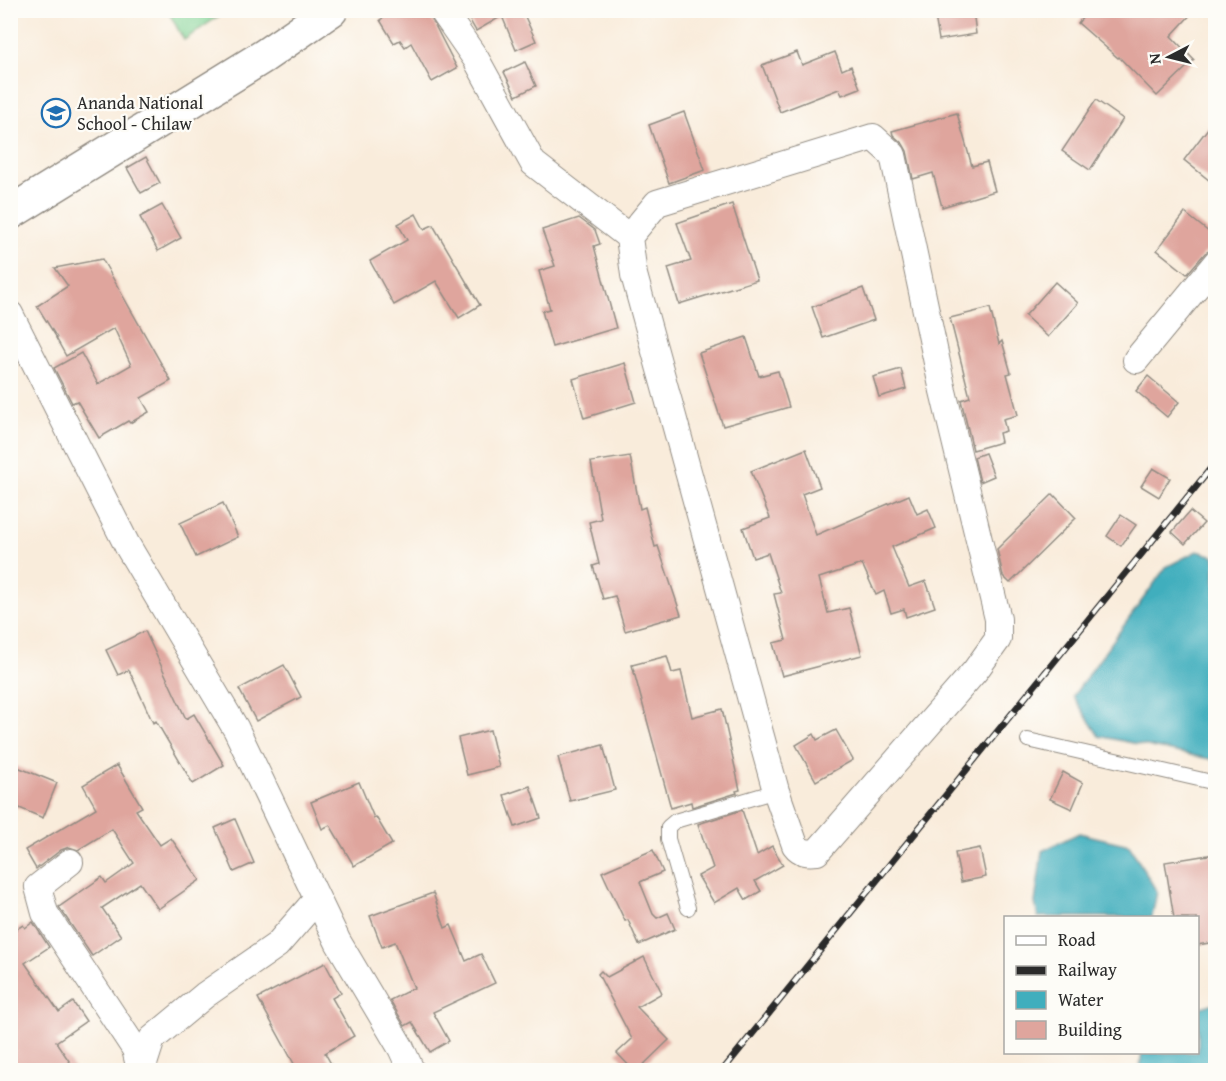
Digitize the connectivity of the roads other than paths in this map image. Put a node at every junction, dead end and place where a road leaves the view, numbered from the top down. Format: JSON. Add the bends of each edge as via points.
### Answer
{"nodes":[{"id":1,"x":331,"y":10,"type":"edge"},
{"id":2,"x":442,"y":10,"type":"edge"},
{"id":3,"x":10,"y":213,"type":"edge"},
{"id":4,"x":629,"y":237,"type":"junction"},
{"id":5,"x":1215,"y":263,"type":"edge"},
{"id":6,"x":10,"y":314,"type":"edge"},
{"id":7,"x":1136,"y":360,"type":"dead end"},
{"id":8,"x":1028,"y":740,"type":"dead end"},
{"id":9,"x":1215,"y":783,"type":"edge"},
{"id":10,"x":776,"y":791,"type":"junction"},
{"id":11,"x":70,"y":862,"type":"dead end"},
{"id":12,"x":317,"y":899,"type":"junction"},
{"id":13,"x":688,"y":908,"type":"dead end"},
{"id":14,"x":141,"y":1071,"type":"edge"},
{"id":15,"x":411,"y":1071,"type":"edge"}],
"edges":[{"from":1,"to":3,"type":"highway","via":[[264,56]]},
{"from":2,"to":4,"type":"street","via":[[476,59],[533,163]]},
{"from":4,"to":10,"type":"street","via":[[634,275]]},
{"from":4,"to":10,"type":"street","via":[[657,203],[873,137],[892,155],[998,619],[998,639],[817,852],[808,853],[795,845]]},
{"from":5,"to":7,"type":"street"},
{"from":6,"to":12,"type":"street","via":[[127,545],[236,729]]},
{"from":8,"to":9,"type":"lane"},
{"from":10,"to":13,"type":"lane","via":[[675,821],[668,827]]},
{"from":11,"to":14,"type":"street","via":[[38,887],[45,913],[135,1049]]},
{"from":12,"to":14,"type":"street","via":[[277,945],[205,995],[152,1039]]},
{"from":12,"to":15,"type":"street"}]}
